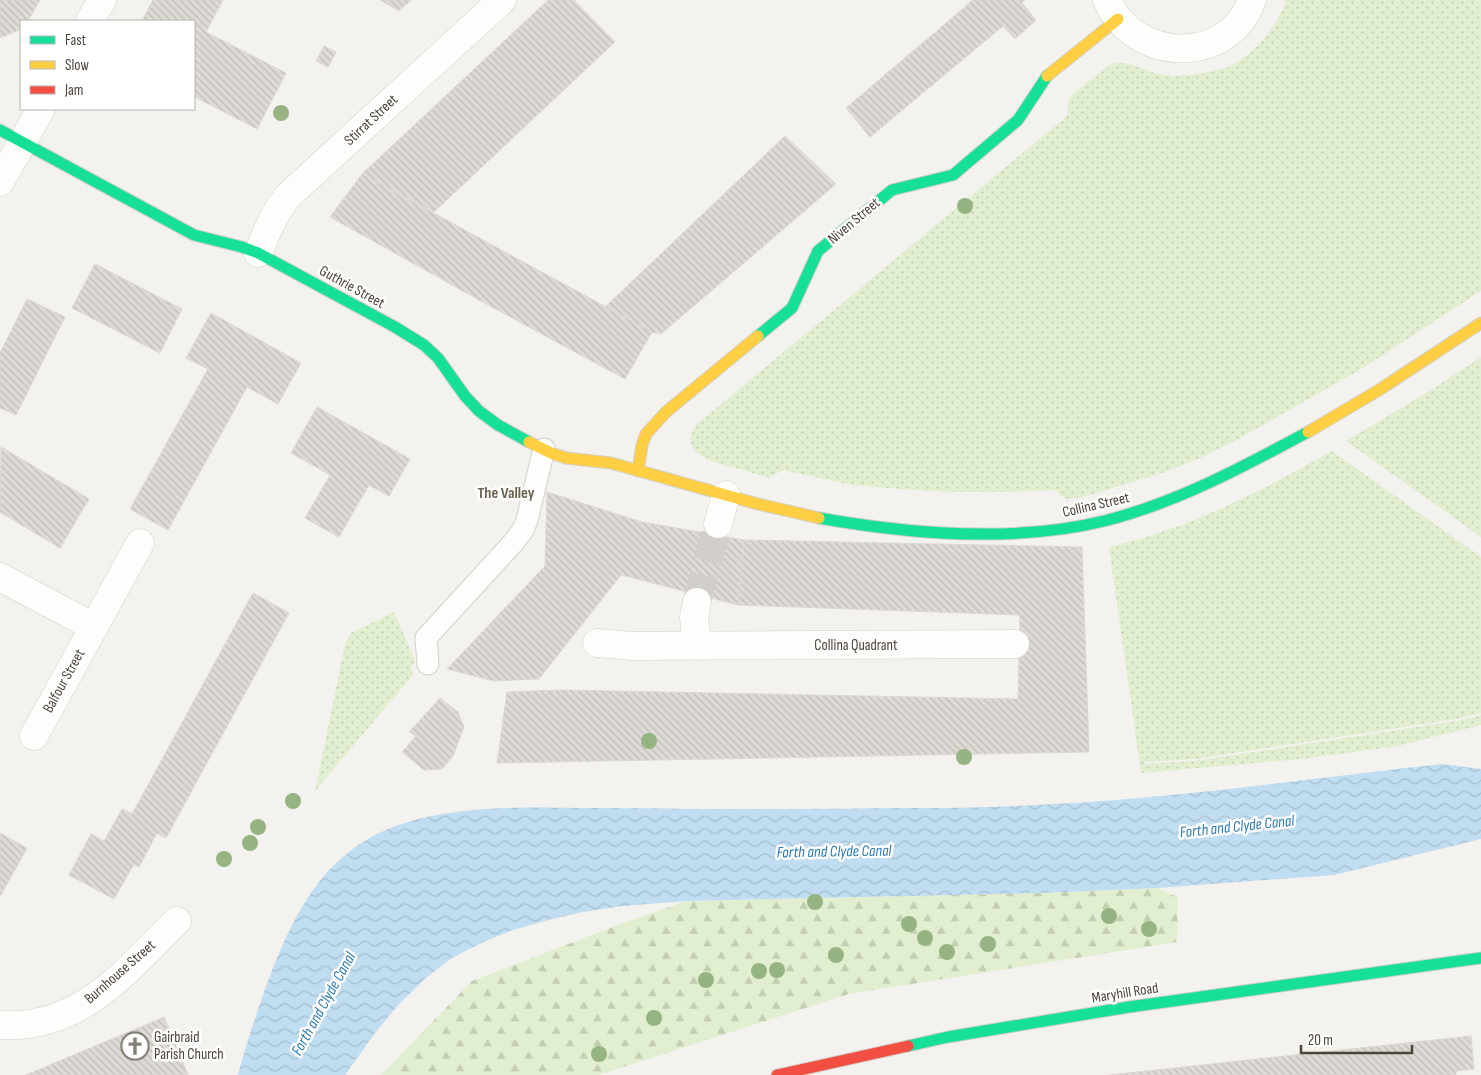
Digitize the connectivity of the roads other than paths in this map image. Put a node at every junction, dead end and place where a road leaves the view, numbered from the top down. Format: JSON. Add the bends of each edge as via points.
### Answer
{"nodes":[{"id":1,"x":102,"y":0,"type":"edge"},
{"id":2,"x":502,"y":0,"type":"edge"},
{"id":3,"x":1252,"y":0,"type":"edge"},
{"id":4,"x":1113,"y":10,"type":"edge"},
{"id":5,"x":91,"y":20,"type":"edge"},
{"id":6,"x":39,"y":110,"type":"edge"},
{"id":7,"x":11,"y":136,"type":"edge"},
{"id":8,"x":0,"y":182,"type":"edge"},
{"id":9,"x":258,"y":253,"type":"junction"},
{"id":10,"x":1481,"y":323,"type":"edge"},
{"id":11,"x":544,"y":449,"type":"junction"},
{"id":12,"x":638,"y":471,"type":"junction"},
{"id":13,"x":674,"y":481,"type":"joint"},
{"id":14,"x":726,"y":495,"type":"junction"},
{"id":15,"x":718,"y":524,"type":"tunnel mouth"},
{"id":16,"x":140,"y":542,"type":"dead end"},
{"id":17,"x":0,"y":577,"type":"edge"},
{"id":18,"x":697,"y":602,"type":"tunnel mouth"},
{"id":19,"x":94,"y":627,"type":"junction"},
{"id":20,"x":597,"y":643,"type":"dead end"},
{"id":21,"x":1015,"y":644,"type":"dead end"},
{"id":22,"x":697,"y":646,"type":"junction"},
{"id":23,"x":428,"y":664,"type":"dead end"},
{"id":24,"x":34,"y":736,"type":"dead end"},
{"id":25,"x":176,"y":921,"type":"dead end"},
{"id":26,"x":1481,"y":958,"type":"edge"},
{"id":27,"x":0,"y":1024,"type":"edge"},
{"id":28,"x":777,"y":1075,"type":"edge"}],
"edges":[{"from":1,"to":5,"type":"street"},
{"from":2,"to":9,"type":"street","name":"Stirrat Street","via":[[289,195],[274,216]]},
{"from":3,"to":4,"type":"street","name":"Niven Street","via":[[1248,10],[1226,34],[1208,44],[1189,49],[1150,43],[1132,33]]},
{"from":4,"to":12,"type":"street","name":"Niven Street","via":[[1045,78],[1018,120],[953,175],[892,190],[818,251],[792,308],[666,412],[646,434]]},
{"from":6,"to":7,"type":"street"},
{"from":7,"to":8,"type":"street"},
{"from":7,"to":9,"type":"street","name":"Guthrie Street","via":[[194,235]]},
{"from":9,"to":11,"type":"street","name":"Guthrie Street","via":[[420,342],[440,360],[483,414]]},
{"from":10,"to":14,"type":"street","name":"Collina Street","via":[[1404,375],[1291,441],[1224,475],[1152,505],[1071,528],[1007,533],[905,529],[839,522]]},
{"from":11,"to":12,"type":"street","name":"Guthrie Street","via":[[564,458],[609,463]]},
{"from":11,"to":23,"type":"lane","via":[[523,530],[426,638]]},
{"from":12,"to":13,"type":"street","name":"Guthrie Street"},
{"from":13,"to":14,"type":"street","name":"Collina Street"},
{"from":14,"to":15,"type":"street"},
{"from":16,"to":19,"type":"street","name":"Balfour Street"},
{"from":17,"to":19,"type":"street"},
{"from":18,"to":22,"type":"street","via":[[694,617]]},
{"from":19,"to":24,"type":"street","name":"Balfour Street"},
{"from":20,"to":22,"type":"street","name":"Collina Quadrant"},
{"from":21,"to":22,"type":"street","name":"Collina Quadrant"},
{"from":25,"to":27,"type":"street","name":"Burnhouse Street","via":[[101,993],[65,1015],[47,1021]]},
{"from":26,"to":28,"type":"street","name":"Maryhill Road","via":[[1129,1007],[948,1037],[850,1063]]}]}
